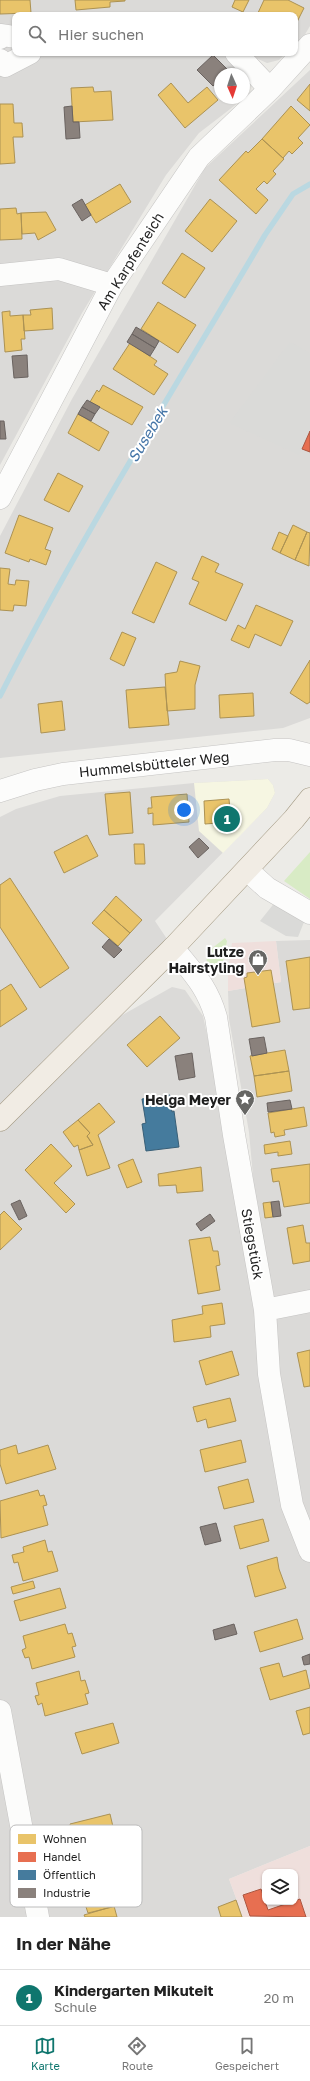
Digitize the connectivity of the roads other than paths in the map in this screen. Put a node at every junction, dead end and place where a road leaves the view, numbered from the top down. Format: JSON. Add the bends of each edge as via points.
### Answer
{"nodes":[{"id":1,"x":12,"y":37,"type":"edge"},
{"id":2,"x":0,"y":38,"type":"edge"},
{"id":3,"x":310,"y":45,"type":"edge"},
{"id":4,"x":24,"y":56,"type":"edge"},
{"id":5,"x":239,"y":56,"type":"edge"},
{"id":6,"x":0,"y":60,"type":"edge"},
{"id":7,"x":270,"y":89,"type":"junction"},
{"id":8,"x":0,"y":275,"type":"edge"},
{"id":9,"x":112,"y":285,"type":"junction"},
{"id":10,"x":0,"y":498,"type":"edge"},
{"id":11,"x":310,"y":755,"type":"edge"},
{"id":12,"x":0,"y":791,"type":"edge"},
{"id":13,"x":310,"y":799,"type":"edge"},
{"id":14,"x":247,"y":870,"type":"junction"},
{"id":15,"x":310,"y":913,"type":"edge"},
{"id":16,"x":173,"y":948,"type":"junction"},
{"id":17,"x":0,"y":1120,"type":"edge"},
{"id":18,"x":310,"y":1301,"type":"edge"},
{"id":19,"x":265,"y":1310,"type":"junction"},
{"id":20,"x":310,"y":1551,"type":"edge"},
{"id":21,"x":0,"y":1711,"type":"edge"},
{"id":22,"x":21,"y":1825,"type":"edge"},
{"id":23,"x":36,"y":1907,"type":"edge"},
{"id":24,"x":38,"y":1917,"type":"edge"}],
"edges":[{"from":1,"to":2,"type":"street","via":[[2,35]]},
{"from":3,"to":7,"type":"street","name":"Am Karpfenteich"},
{"from":4,"to":6,"type":"street","via":[[5,66]]},
{"from":5,"to":7,"type":"street"},
{"from":7,"to":9,"type":"street","name":"Am Karpfenteich","via":[[198,156]]},
{"from":8,"to":9,"type":"street","via":[[58,269]]},
{"from":9,"to":10,"type":"street","name":"Am Karpfenteich"},
{"from":11,"to":12,"type":"street","name":"Hummelsbütteler Weg","via":[[275,750],[63,774]]},
{"from":13,"to":14,"type":"main road"},
{"from":14,"to":15,"type":"street","via":[[267,888]]},
{"from":14,"to":16,"type":"main road"},
{"from":16,"to":17,"type":"main road"},
{"from":16,"to":19,"type":"street","name":"Stiegstück","via":[[200,979],[211,999],[216,1017]]},
{"from":18,"to":19,"type":"street"},
{"from":19,"to":20,"type":"street","name":"Stiegstück","via":[[269,1374],[292,1505]]},
{"from":21,"to":22,"type":"street"},
{"from":23,"to":24,"type":"street"}]}
